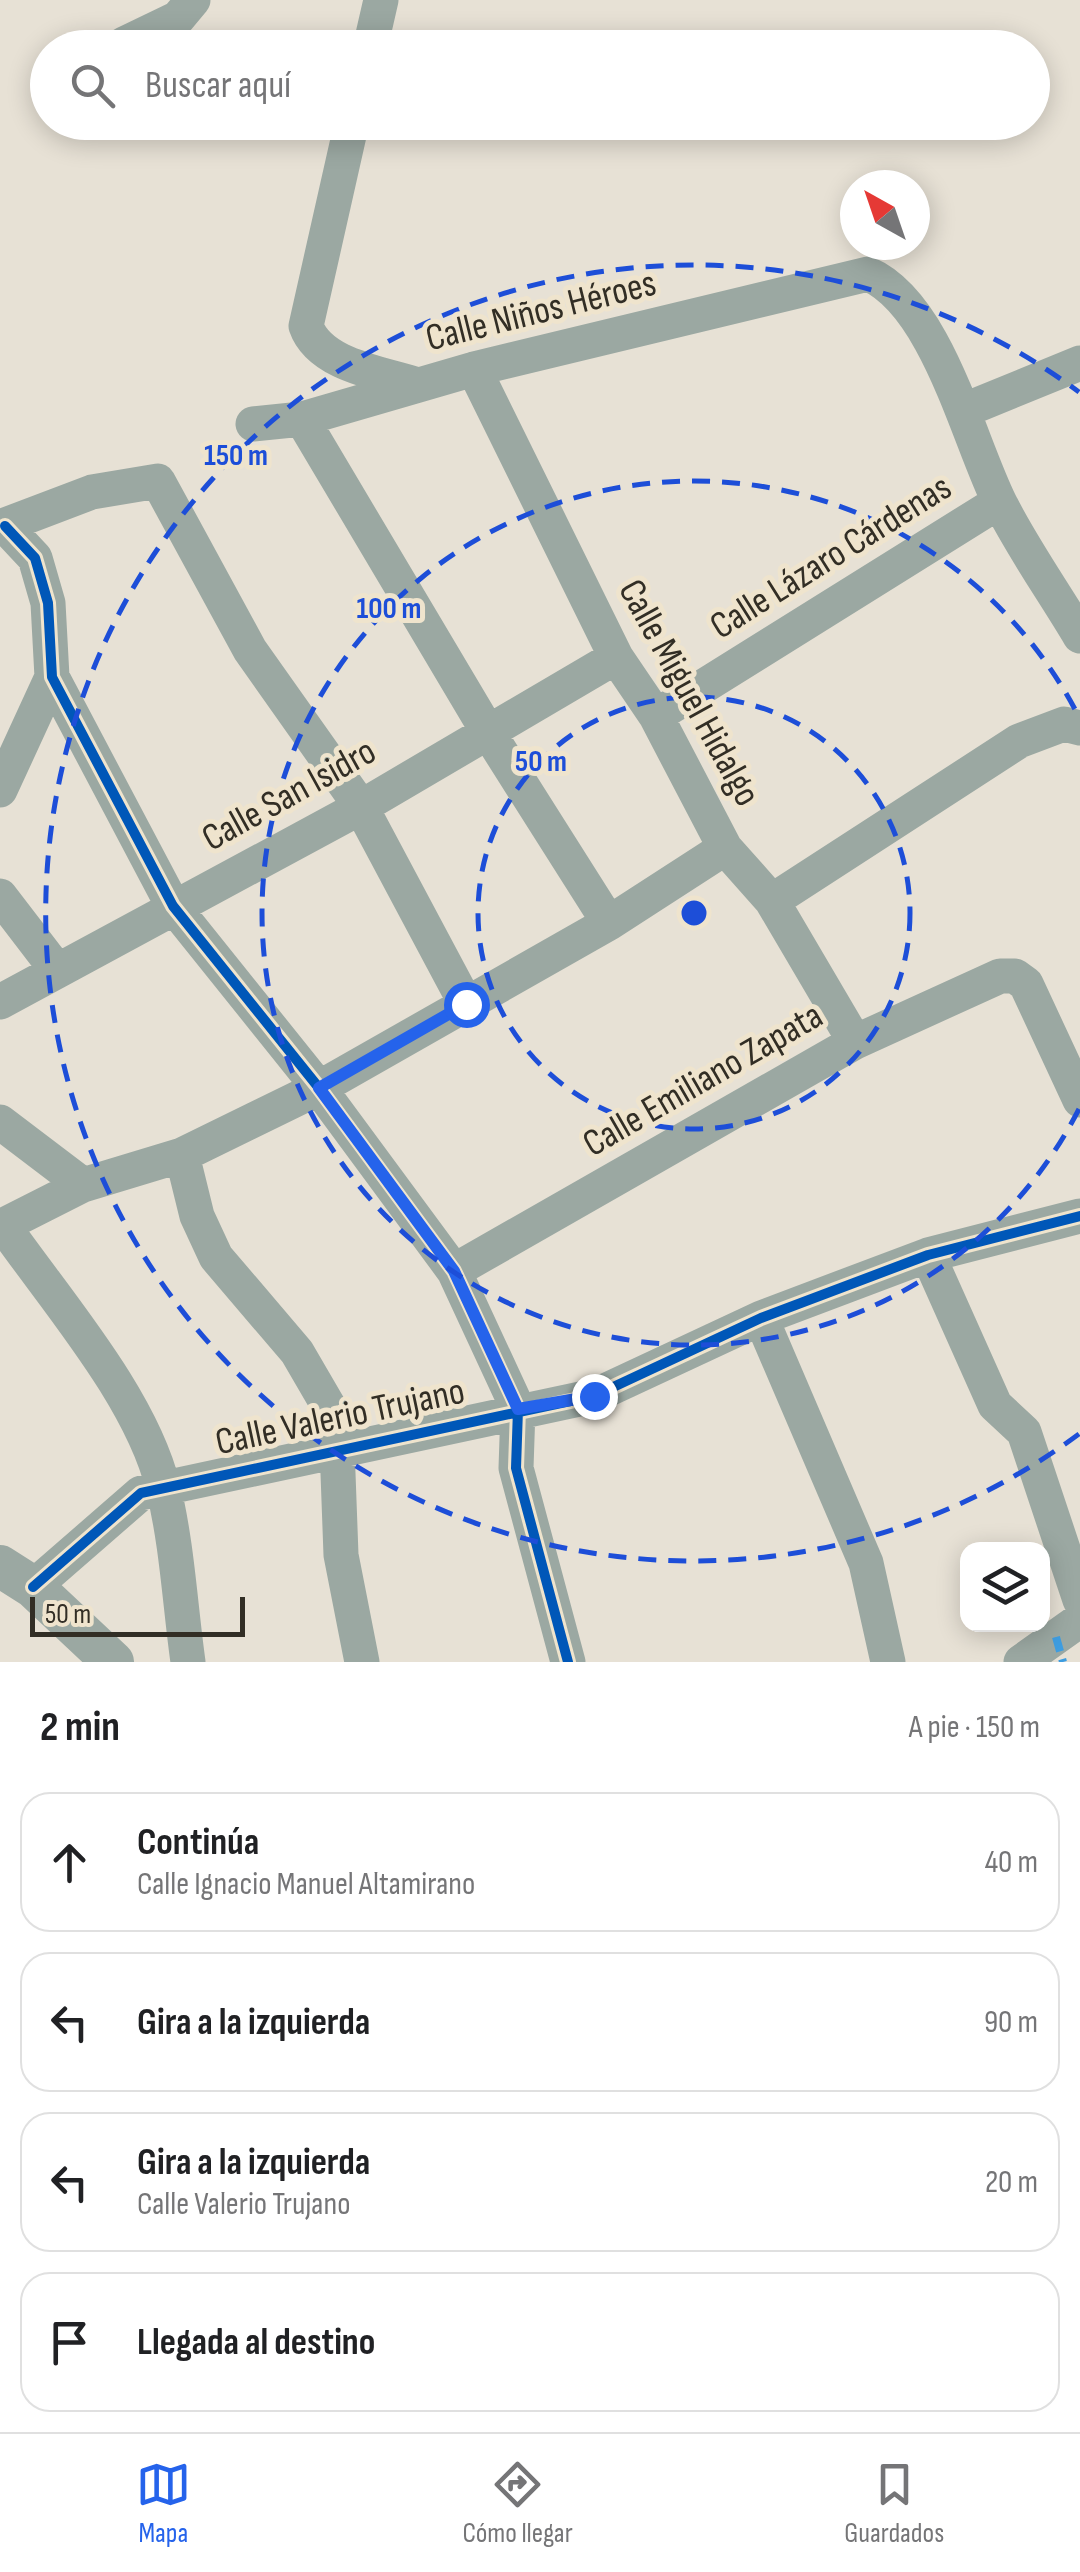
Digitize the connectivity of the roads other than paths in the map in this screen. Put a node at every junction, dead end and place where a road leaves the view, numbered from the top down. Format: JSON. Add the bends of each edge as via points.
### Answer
{"nodes":[{"id":1,"x":193,"y":0,"type":"edge"},
{"id":2,"x":381,"y":0,"type":"edge"},
{"id":3,"x":153,"y":30,"type":"edge"},
{"id":4,"x":374,"y":30,"type":"edge"},
{"id":5,"x":348,"y":140,"type":"edge"},
{"id":6,"x":1080,"y":363,"type":"edge"},
{"id":7,"x":474,"y":369,"type":"junction"},
{"id":8,"x":418,"y":385,"type":"junction"},
{"id":9,"x":965,"y":410,"type":"junction"},
{"id":10,"x":302,"y":419,"type":"junction"},
{"id":11,"x":254,"y":424,"type":"dead end"},
{"id":12,"x":999,"y":502,"type":"junction"},
{"id":13,"x":2,"y":527,"type":"edge"},
{"id":14,"x":1080,"y":636,"type":"edge"},
{"id":15,"x":616,"y":657,"type":"junction"},
{"id":16,"x":52,"y":677,"type":"junction"},
{"id":17,"x":656,"y":716,"type":"junction"},
{"id":18,"x":1080,"y":728,"type":"edge"},
{"id":19,"x":488,"y":732,"type":"junction"},
{"id":20,"x":0,"y":790,"type":"edge"},
{"id":21,"x":360,"y":807,"type":"junction"},
{"id":22,"x":725,"y":848,"type":"junction"},
{"id":23,"x":0,"y":896,"type":"edge"},
{"id":24,"x":772,"y":901,"type":"junction"},
{"id":25,"x":173,"y":906,"type":"junction"},
{"id":26,"x":608,"y":922,"type":"junction"},
{"id":27,"x":56,"y":969,"type":"junction"},
{"id":28,"x":0,"y":1002,"type":"edge"},
{"id":29,"x":466,"y":1004,"type":"junction"},
{"id":30,"x":856,"y":1042,"type":"junction"},
{"id":31,"x":1077,"y":1085,"type":"edge"},
{"id":32,"x":319,"y":1088,"type":"junction"},
{"id":33,"x":0,"y":1122,"type":"edge"},
{"id":34,"x":182,"y":1156,"type":"junction"},
{"id":35,"x":84,"y":1186,"type":"junction"},
{"id":36,"x":1080,"y":1216,"type":"edge"},
{"id":37,"x":2,"y":1226,"type":"edge"},
{"id":38,"x":928,"y":1255,"type":"junction"},
{"id":39,"x":454,"y":1271,"type":"junction"},
{"id":40,"x":762,"y":1318,"type":"junction"},
{"id":41,"x":518,"y":1409,"type":"junction"},
{"id":42,"x":337,"y":1449,"type":"junction"},
{"id":43,"x":163,"y":1485,"type":"junction"},
{"id":44,"x":17,"y":1576,"type":"edge"},
{"id":45,"x":1080,"y":1600,"type":"edge"},
{"id":46,"x":1080,"y":1620,"type":"edge"},
{"id":47,"x":114,"y":1662,"type":"edge"},
{"id":48,"x":188,"y":1662,"type":"edge"},
{"id":49,"x":362,"y":1662,"type":"edge"},
{"id":50,"x":568,"y":1662,"type":"edge"},
{"id":51,"x":888,"y":1662,"type":"edge"},
{"id":52,"x":1021,"y":1662,"type":"edge"}],
"edges":[{"from":1,"to":3,"type":"street","via":[[178,18]]},
{"from":2,"to":4,"type":"street"},
{"from":5,"to":8,"type":"street","via":[[306,326],[311,341],[330,356]]},
{"from":6,"to":9,"type":"street"},
{"from":7,"to":8,"type":"street","name":"Calle Niños Héroes"},
{"from":7,"to":9,"type":"street","name":"Calle Niños Héroes","via":[[868,274],[906,302]]},
{"from":7,"to":15,"type":"street","name":"Calle Miguel Hidalgo"},
{"from":8,"to":10,"type":"street","name":"Calle Niños Héroes"},
{"from":9,"to":12,"type":"street"},
{"from":10,"to":11,"type":"street","name":"Calle Niños Héroes"},
{"from":10,"to":19,"type":"street"},
{"from":12,"to":14,"type":"street"},
{"from":12,"to":17,"type":"street","name":"Calle Lázaro Cárdenas"},
{"from":13,"to":16,"type":"street","via":[[34,558],[48,603]]},
{"from":13,"to":21,"type":"street","via":[[92,492],[158,481],[250,650]]},
{"from":15,"to":17,"type":"street","name":"Calle Miguel Hidalgo"},
{"from":15,"to":19,"type":"street","name":"Calle San Isidro"},
{"from":16,"to":20,"type":"street"},
{"from":16,"to":25,"type":"street"},
{"from":17,"to":22,"type":"street","name":"Calle Miguel Hidalgo"},
{"from":18,"to":24,"type":"street","via":[[1064,724],[1019,742]]},
{"from":19,"to":21,"type":"street","name":"Calle San Isidro"},
{"from":19,"to":26,"type":"street"},
{"from":21,"to":25,"type":"street","name":"Calle San Isidro"},
{"from":21,"to":29,"type":"street"},
{"from":22,"to":24,"type":"street","name":"Calle Miguel Hidalgo"},
{"from":22,"to":26,"type":"street"},
{"from":23,"to":27,"type":"street"},
{"from":24,"to":30,"type":"street","name":"Calle Miguel Hidalgo"},
{"from":25,"to":27,"type":"street","name":"Calle San Isidro"},
{"from":25,"to":32,"type":"street"},
{"from":26,"to":29,"type":"street"},
{"from":27,"to":28,"type":"street","name":"Calle San Isidro"},
{"from":29,"to":32,"type":"street"},
{"from":30,"to":31,"type":"street","name":"Calle Emiliano Zapata","via":[[1000,976],[1015,976],[1026,984]]},
{"from":30,"to":39,"type":"street","name":"Calle Emiliano Zapata"},
{"from":32,"to":34,"type":"street"},
{"from":32,"to":39,"type":"street"},
{"from":33,"to":35,"type":"street"},
{"from":34,"to":35,"type":"street"},
{"from":34,"to":42,"type":"street","via":[[216,1258],[320,1387],[336,1419]]},
{"from":35,"to":37,"type":"street"},
{"from":36,"to":38,"type":"street","name":"Calle Valerio Trujano"},
{"from":37,"to":43,"type":"street","via":[[106,1371]]},
{"from":38,"to":40,"type":"street","name":"Calle Valerio Trujano"},
{"from":38,"to":45,"type":"street","via":[[995,1405],[1024,1432]]},
{"from":39,"to":41,"type":"street"},
{"from":40,"to":41,"type":"street","name":"Calle Valerio Trujano","via":[[594,1396]]},
{"from":40,"to":51,"type":"street","via":[[866,1563]]},
{"from":41,"to":42,"type":"street","name":"Calle Valerio Trujano"},
{"from":41,"to":50,"type":"street","via":[[516,1468]]},
{"from":42,"to":43,"type":"street","name":"Calle Valerio Trujano"},
{"from":42,"to":49,"type":"street","via":[[341,1555]]},
{"from":43,"to":44,"type":"street","name":"Calle Valerio Trujano"},
{"from":43,"to":48,"type":"street"},
{"from":44,"to":47,"type":"street"},
{"from":46,"to":52,"type":"street"}]}
